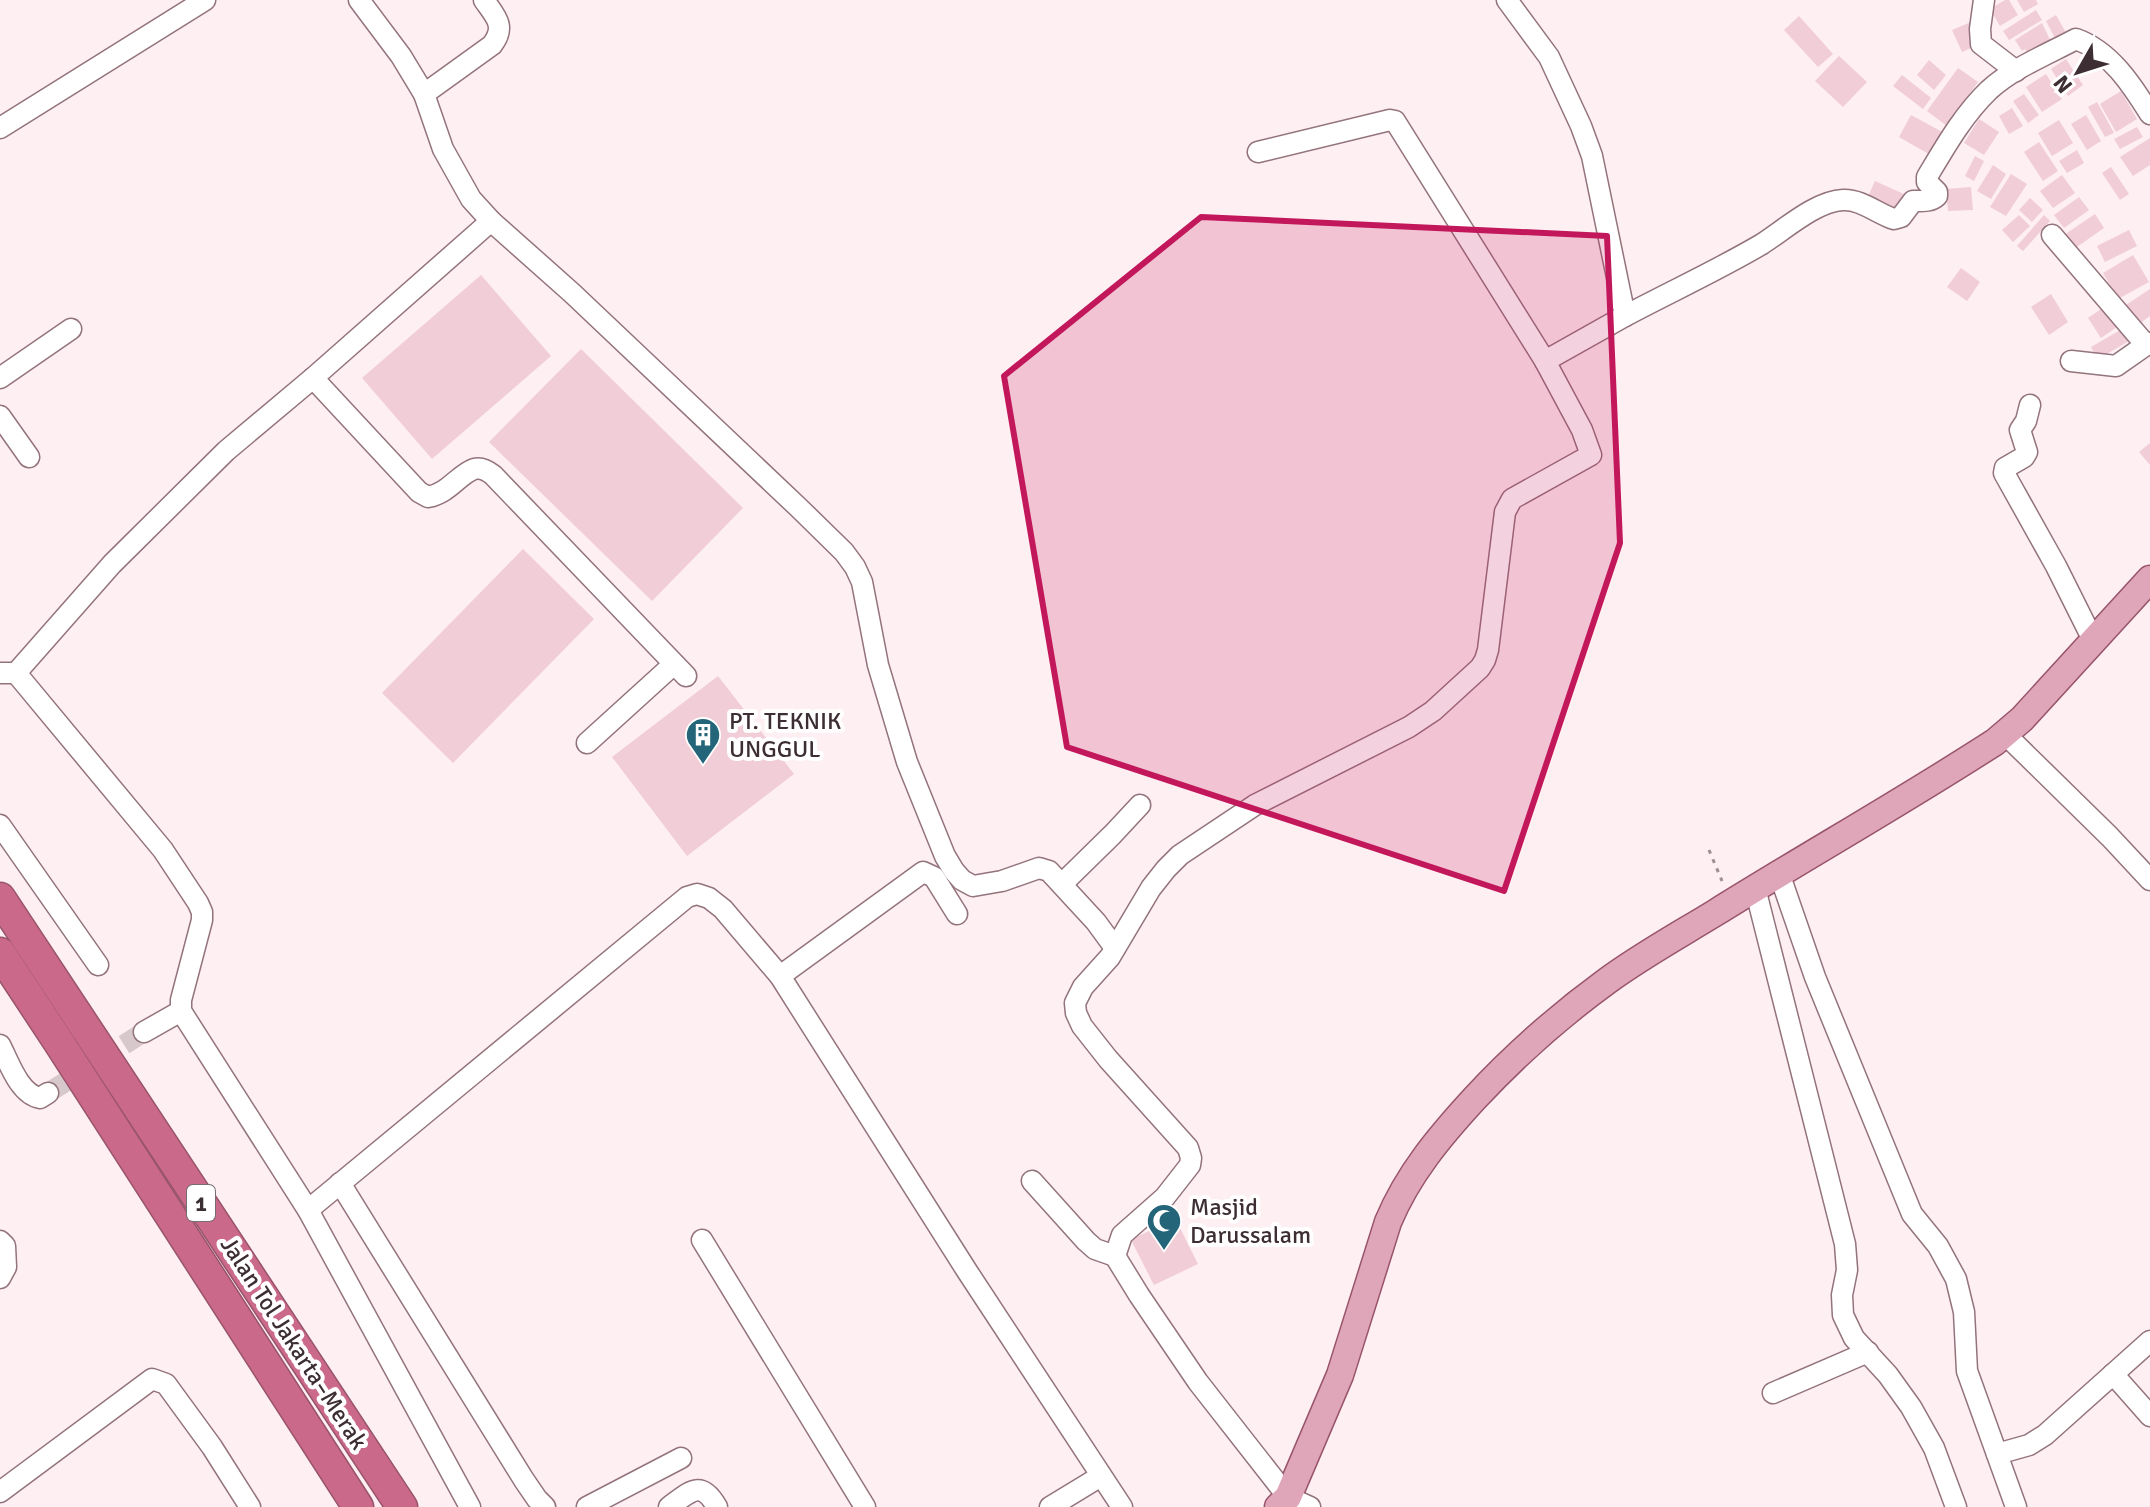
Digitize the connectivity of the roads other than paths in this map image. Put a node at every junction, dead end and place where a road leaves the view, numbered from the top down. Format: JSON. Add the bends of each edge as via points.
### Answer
{"nodes":[{"id":1,"x":205,"y":0,"type":"edge"},
{"id":2,"x":359,"y":0,"type":"edge"},
{"id":3,"x":484,"y":0,"type":"edge"},
{"id":4,"x":1507,"y":0,"type":"edge"},
{"id":5,"x":1984,"y":0,"type":"edge"},
{"id":6,"x":2016,"y":71,"type":"junction"},
{"id":7,"x":2142,"y":84,"type":"edge"},
{"id":8,"x":424,"y":94,"type":"junction"},
{"id":9,"x":2150,"y":114,"type":"edge"},
{"id":10,"x":0,"y":128,"type":"edge"},
{"id":11,"x":1258,"y":152,"type":"dead end"},
{"id":12,"x":491,"y":221,"type":"junction"},
{"id":13,"x":2052,"y":235,"type":"dead end"},
{"id":14,"x":1625,"y":316,"type":"junction"},
{"id":15,"x":71,"y":329,"type":"dead end"},
{"id":16,"x":2148,"y":344,"type":"edge"},
{"id":17,"x":1545,"y":361,"type":"junction"},
{"id":18,"x":2071,"y":361,"type":"dead end"},
{"id":19,"x":0,"y":378,"type":"edge"},
{"id":20,"x":313,"y":378,"type":"junction"},
{"id":21,"x":2030,"y":405,"type":"dead end"},
{"id":22,"x":0,"y":416,"type":"edge"},
{"id":23,"x":29,"y":457,"type":"dead end"},
{"id":24,"x":2148,"y":587,"type":"edge"},
{"id":25,"x":2094,"y":642,"type":"junction"},
{"id":26,"x":8,"y":673,"type":"edge"},
{"id":27,"x":2005,"y":734,"type":"junction"},
{"id":28,"x":587,"y":743,"type":"dead end"},
{"id":29,"x":1140,"y":805,"type":"dead end"},
{"id":30,"x":0,"y":825,"type":"edge"},
{"id":31,"x":1779,"y":873,"type":"junction"},
{"id":32,"x":2150,"y":880,"type":"edge"},
{"id":33,"x":1062,"y":884,"type":"junction"},
{"id":34,"x":1744,"y":895,"type":"junction"},
{"id":35,"x":0,"y":898,"type":"edge"},
{"id":36,"x":957,"y":914,"type":"dead end"},
{"id":37,"x":1115,"y":948,"type":"junction"},
{"id":38,"x":0,"y":953,"type":"edge"},
{"id":39,"x":98,"y":965,"type":"dead end"},
{"id":40,"x":780,"y":976,"type":"junction"},
{"id":41,"x":181,"y":1011,"type":"junction"},
{"id":42,"x":144,"y":1032,"type":"tunnel mouth"},
{"id":43,"x":0,"y":1045,"type":"edge"},
{"id":44,"x":48,"y":1093,"type":"dead end"},
{"id":45,"x":1032,"y":1181,"type":"dead end"},
{"id":46,"x":340,"y":1183,"type":"junction"},
{"id":47,"x":308,"y":1210,"type":"junction"},
{"id":48,"x":702,"y":1240,"type":"dead end"},
{"id":49,"x":0,"y":1241,"type":"edge"},
{"id":50,"x":1115,"y":1256,"type":"junction"},
{"id":51,"x":0,"y":1278,"type":"edge"},
{"id":52,"x":2150,"y":1341,"type":"edge"},
{"id":53,"x":1868,"y":1352,"type":"junction"},
{"id":54,"x":2113,"y":1374,"type":"junction"},
{"id":55,"x":1773,"y":1393,"type":"dead end"},
{"id":56,"x":2150,"y":1416,"type":"edge"},
{"id":57,"x":1997,"y":1454,"type":"junction"},
{"id":58,"x":681,"y":1458,"type":"dead end"},
{"id":59,"x":1101,"y":1476,"type":"junction"},
{"id":60,"x":4,"y":1496,"type":"edge"},
{"id":61,"x":1292,"y":1504,"type":"edge"},
{"id":62,"x":250,"y":1507,"type":"edge"},
{"id":63,"x":358,"y":1507,"type":"edge"},
{"id":64,"x":402,"y":1507,"type":"edge"},
{"id":65,"x":470,"y":1507,"type":"edge"},
{"id":66,"x":545,"y":1507,"type":"edge"},
{"id":67,"x":587,"y":1507,"type":"edge"},
{"id":68,"x":669,"y":1507,"type":"edge"},
{"id":69,"x":717,"y":1507,"type":"edge"},
{"id":70,"x":865,"y":1507,"type":"edge"},
{"id":71,"x":1050,"y":1507,"type":"edge"},
{"id":72,"x":1122,"y":1507,"type":"edge"},
{"id":73,"x":1956,"y":1507,"type":"edge"},
{"id":74,"x":2016,"y":1507,"type":"edge"}],
"edges":[{"from":1,"to":10,"type":"street"},
{"from":2,"to":8,"type":"street"},
{"from":3,"to":8,"type":"street","via":[[497,20],[498,37]]},
{"from":4,"to":14,"type":"street","via":[[1549,57],[1581,126]]},
{"from":5,"to":6,"type":"street","via":[[1981,44]]},
{"from":6,"to":7,"type":"street","via":[[2076,39],[2096,49],[2126,78]]},
{"from":6,"to":14,"type":"street","via":[[1989,90],[1952,134],[1927,177],[1937,192],[1935,199],[1913,201],[1894,219],[1850,201],[1828,203]]},
{"from":7,"to":9,"type":"street"},
{"from":8,"to":12,"type":"street","via":[[454,170]]},
{"from":11,"to":17,"type":"street","via":[[1395,121]]},
{"from":12,"to":20,"type":"street"},
{"from":12,"to":33,"type":"street","via":[[798,507],[855,567],[907,762],[954,871],[973,886],[982,886],[1039,868]]},
{"from":13,"to":16,"type":"street"},
{"from":14,"to":17,"type":"street"},
{"from":15,"to":19,"type":"street"},
{"from":16,"to":18,"type":"street","via":[[2116,366]]},
{"from":17,"to":37,"type":"street","via":[[1591,455],[1512,499],[1505,512],[1488,650],[1480,668],[1409,727],[1255,805],[1180,855],[1151,888]]},
{"from":20,"to":26,"type":"street","via":[[226,451]]},
{"from":20,"to":28,"type":"street","via":[[428,497],[475,468],[493,475],[680,670]]},
{"from":21,"to":25,"type":"street","via":[[2020,430],[2026,454],[2004,473]]},
{"from":22,"to":23,"type":"street"},
{"from":24,"to":25,"type":"main road"},
{"from":25,"to":27,"type":"main road"},
{"from":26,"to":41,"type":"street","via":[[163,850],[198,903],[202,920]]},
{"from":27,"to":31,"type":"main road"},
{"from":27,"to":32,"type":"street"},
{"from":29,"to":33,"type":"street"},
{"from":30,"to":39,"type":"street"},
{"from":31,"to":34,"type":"main road"},
{"from":31,"to":57,"type":"street","via":[[1815,977],[1912,1214],[1956,1279],[1964,1312],[1967,1371]]},
{"from":33,"to":37,"type":"street"},
{"from":34,"to":53,"type":"street","via":[[1845,1244],[1843,1315]]},
{"from":34,"to":61,"type":"main road","via":[[1609,979],[1563,1015],[1486,1086],[1427,1154],[1388,1222]]},
{"from":35,"to":64,"type":"highway","name":"Jalan Tol Jakarta–Merak","number":"1"},
{"from":36,"to":40,"type":"street","via":[[934,877],[923,872]]},
{"from":37,"to":50,"type":"street","via":[[1083,987],[1076,1013],[1191,1158],[1165,1197],[1122,1235]]},
{"from":38,"to":63,"type":"highway","name":"Jalan Tol Jakarta–Merak","number":"1"},
{"from":40,"to":46,"type":"street","via":[[723,909],[709,898],[687,897]]},
{"from":40,"to":59,"type":"street"},
{"from":41,"to":42,"type":"street"},
{"from":41,"to":47,"type":"street"},
{"from":43,"to":44,"type":"street","via":[[25,1091],[40,1098]]},
{"from":45,"to":50,"type":"street","via":[[1086,1241]]},
{"from":46,"to":47,"type":"street"},
{"from":46,"to":66,"type":"street"},
{"from":47,"to":65,"type":"street"},
{"from":48,"to":70,"type":"street"},
{"from":49,"to":51,"type":"street","via":[[6,1267]]},
{"from":50,"to":61,"type":"street","via":[[1198,1382]]},
{"from":52,"to":54,"type":"street"},
{"from":53,"to":55,"type":"street"},
{"from":53,"to":73,"type":"street","via":[[1911,1407],[1934,1448]]},
{"from":54,"to":56,"type":"street"},
{"from":54,"to":57,"type":"street","via":[[2045,1435]]},
{"from":57,"to":74,"type":"street"},
{"from":58,"to":67,"type":"street"},
{"from":59,"to":71,"type":"street"},
{"from":59,"to":72,"type":"street"},
{"from":60,"to":62,"type":"street","via":[[152,1379],[166,1384]]},
{"from":68,"to":69,"type":"street","via":[[694,1489],[709,1493]]}]}
